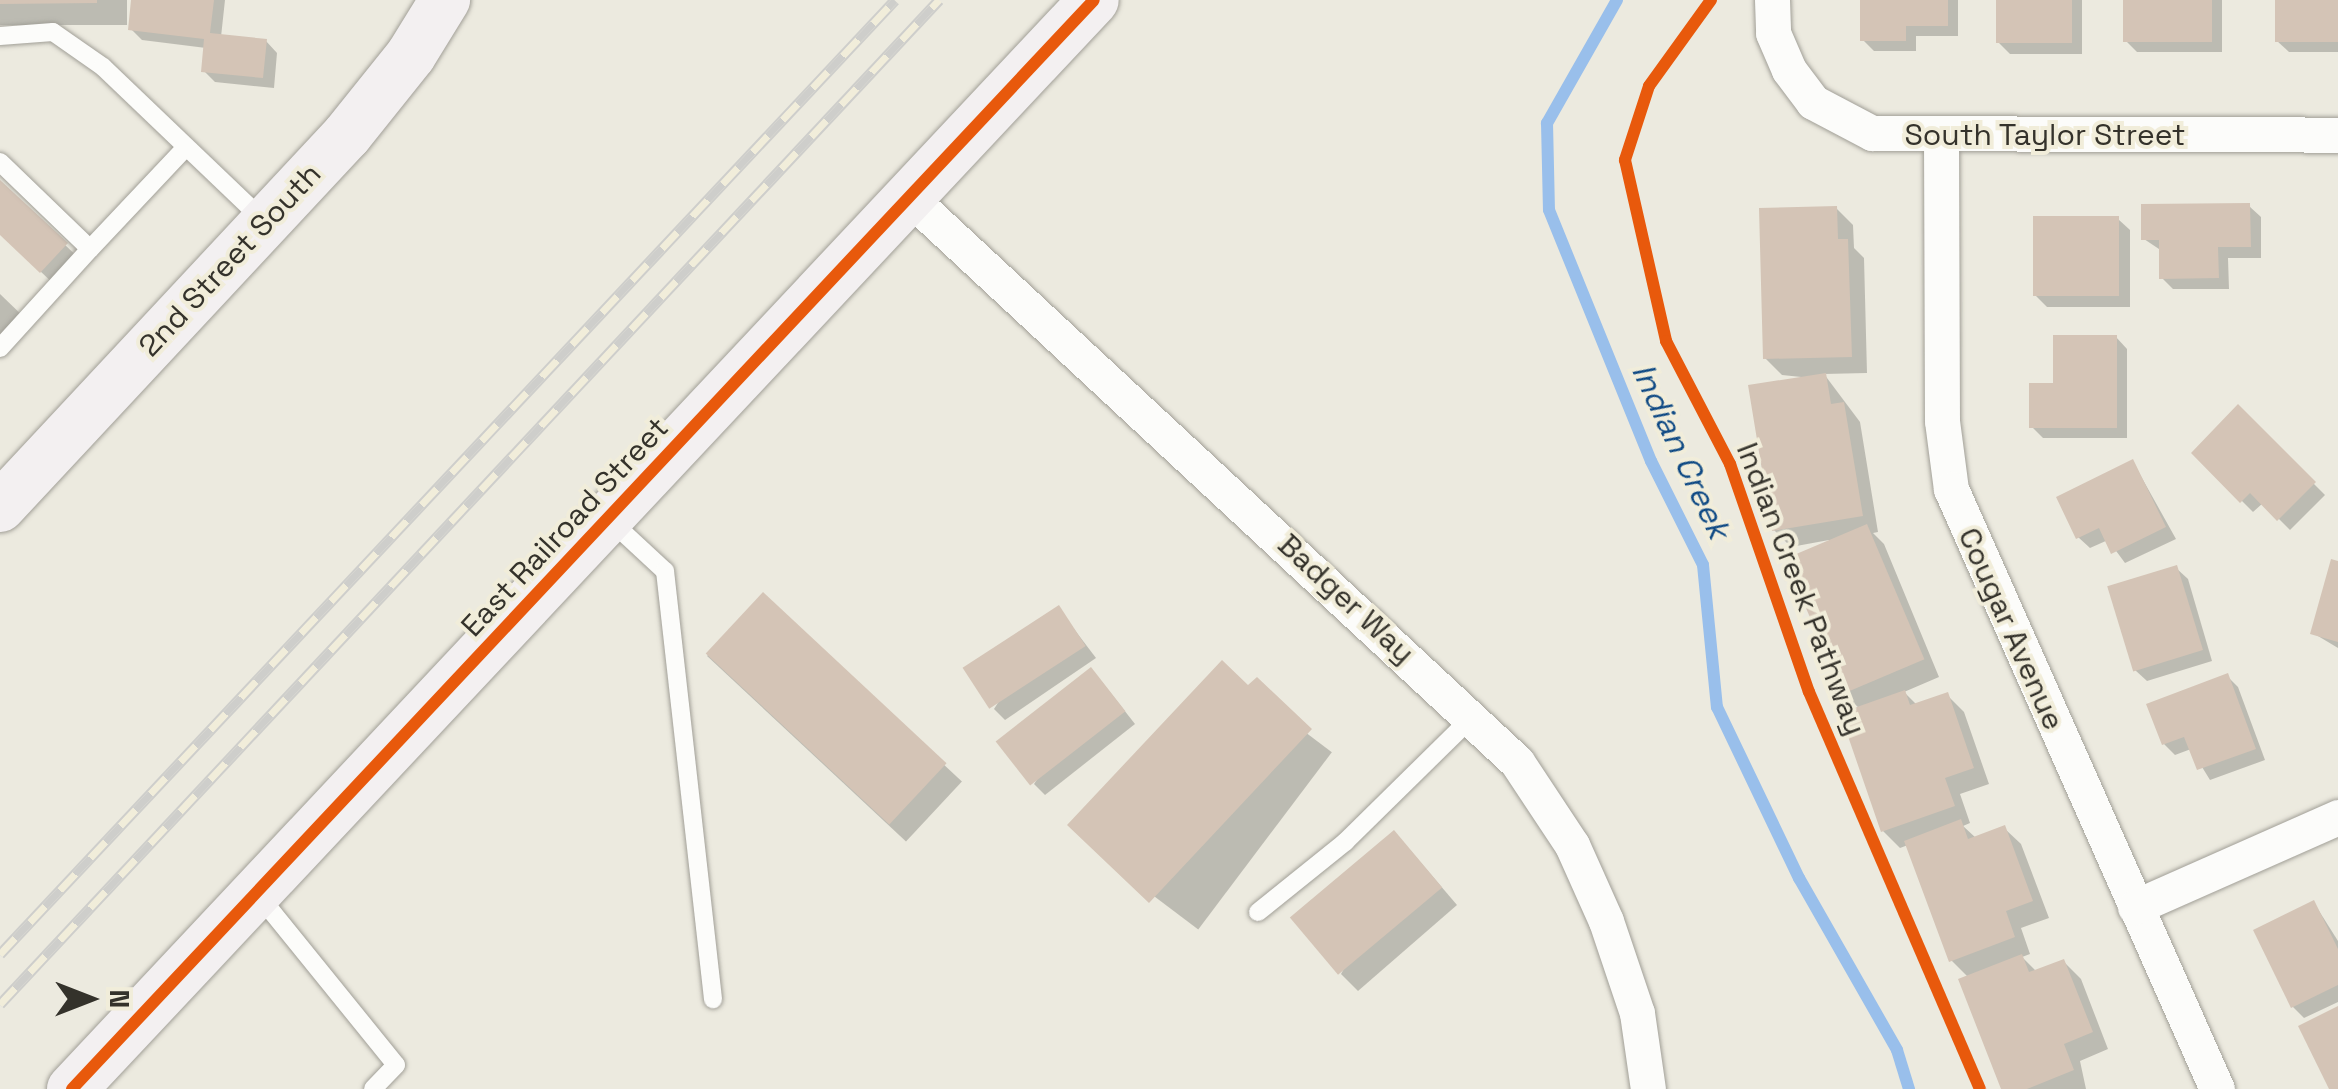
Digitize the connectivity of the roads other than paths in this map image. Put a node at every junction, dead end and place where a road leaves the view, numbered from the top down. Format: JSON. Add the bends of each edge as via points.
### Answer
{"nodes":[{"id":1,"x":445,"y":0,"type":"edge"},
{"id":2,"x":1094,"y":0,"type":"edge"},
{"id":3,"x":1772,"y":0,"type":"edge"},
{"id":4,"x":0,"y":36,"type":"edge"},
{"id":5,"x":2338,"y":135,"type":"edge"},
{"id":6,"x":1942,"y":138,"type":"junction"},
{"id":7,"x":186,"y":147,"type":"junction"},
{"id":8,"x":0,"y":162,"type":"edge"},
{"id":9,"x":909,"y":197,"type":"junction"},
{"id":10,"x":265,"y":223,"type":"junction"},
{"id":11,"x":90,"y":249,"type":"junction"},
{"id":12,"x":0,"y":348,"type":"edge"},
{"id":13,"x":0,"y":508,"type":"edge"},
{"id":14,"x":608,"y":518,"type":"junction"},
{"id":15,"x":1473,"y":716,"type":"junction"},
{"id":16,"x":2338,"y":817,"type":"edge"},
{"id":17,"x":256,"y":892,"type":"junction"},
{"id":18,"x":2135,"y":908,"type":"junction"},
{"id":19,"x":1258,"y":912,"type":"dead end"},
{"id":20,"x":713,"y":999,"type":"dead end"},
{"id":21,"x":72,"y":1089,"type":"edge"},
{"id":22,"x":373,"y":1089,"type":"edge"},
{"id":23,"x":1648,"y":1089,"type":"edge"},
{"id":24,"x":2217,"y":1089,"type":"edge"}],
"edges":[{"from":1,"to":10,"type":"street","name":"2nd Street South","via":[[358,122]]},
{"from":2,"to":9,"type":"street","name":"East Railroad Street"},
{"from":3,"to":6,"type":"street","name":"South Taylor Street","via":[[1773,33],[1813,102],[1872,133]]},
{"from":4,"to":7,"type":"lane","via":[[53,32],[103,67]]},
{"from":5,"to":6,"type":"street","name":"South Taylor Street"},
{"from":6,"to":18,"type":"street","name":"Cougar Avenue","via":[[1942,421],[1951,488]]},
{"from":7,"to":10,"type":"lane"},
{"from":7,"to":11,"type":"lane"},
{"from":8,"to":11,"type":"lane"},
{"from":9,"to":14,"type":"street","name":"East Railroad Street"},
{"from":9,"to":15,"type":"street","name":"Badger Way"},
{"from":10,"to":13,"type":"street","name":"2nd Street South"},
{"from":11,"to":12,"type":"lane"},
{"from":14,"to":17,"type":"street","name":"East Railroad Street"},
{"from":14,"to":20,"type":"lane","via":[[665,571]]},
{"from":15,"to":19,"type":"lane","via":[[1345,842]]},
{"from":15,"to":23,"type":"street","name":"Badger Way","via":[[1517,762],[1572,846],[1637,1013]]},
{"from":16,"to":18,"type":"street"},
{"from":17,"to":21,"type":"street","name":"East Railroad Street"},
{"from":17,"to":22,"type":"lane","via":[[396,1065]]},
{"from":18,"to":24,"type":"street","name":"Cougar Avenue"}]}
